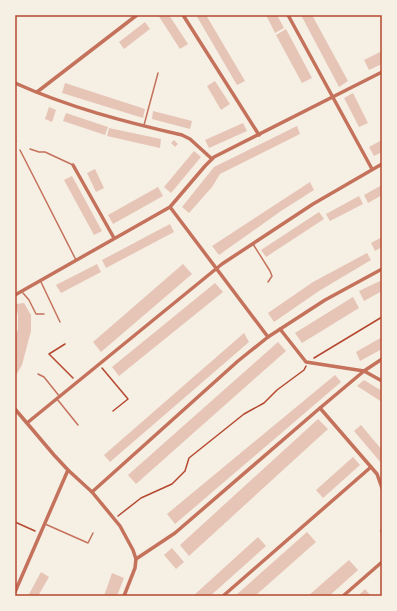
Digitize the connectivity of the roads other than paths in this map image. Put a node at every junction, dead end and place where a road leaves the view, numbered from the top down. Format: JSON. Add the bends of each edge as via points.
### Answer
{"nodes":[{"id":1,"x":137,"y":15,"type":"edge"},
{"id":2,"x":183,"y":15,"type":"edge"},
{"id":3,"x":288,"y":15,"type":"edge"},
{"id":4,"x":382,"y":72,"type":"edge"},
{"id":5,"x":158,"y":73,"type":"dead end"},
{"id":6,"x":15,"y":83,"type":"edge"},
{"id":7,"x":37,"y":92,"type":"junction"},
{"id":8,"x":333,"y":97,"type":"junction"},
{"id":9,"x":144,"y":126,"type":"junction"},
{"id":10,"x":259,"y":135,"type":"junction"},
{"id":11,"x":30,"y":149,"type":"dead end"},
{"id":12,"x":20,"y":150,"type":"dead end"},
{"id":13,"x":212,"y":159,"type":"junction"},
{"id":14,"x":382,"y":164,"type":"edge"},
{"id":15,"x":73,"y":165,"type":"joint"},
{"id":16,"x":372,"y":169,"type":"junction"},
{"id":17,"x":170,"y":207,"type":"junction"},
{"id":18,"x":114,"y":238,"type":"junction"},
{"id":19,"x":253,"y":244,"type":"junction"},
{"id":20,"x":76,"y":260,"type":"junction"},
{"id":21,"x":217,"y":268,"type":"junction"},
{"id":22,"x":382,"y":269,"type":"edge"},
{"id":23,"x":40,"y":281,"type":"junction"},
{"id":24,"x":268,"y":282,"type":"dead end"},
{"id":25,"x":21,"y":291,"type":"junction"},
{"id":26,"x":15,"y":295,"type":"edge"},
{"id":27,"x":44,"y":314,"type":"dead end"},
{"id":28,"x":60,"y":322,"type":"dead end"},
{"id":29,"x":280,"y":329,"type":"junction"},
{"id":30,"x":268,"y":337,"type":"junction"},
{"id":31,"x":382,"y":360,"type":"edge"},
{"id":32,"x":364,"y":371,"type":"junction"},
{"id":33,"x":38,"y":374,"type":"dead end"},
{"id":34,"x":382,"y":381,"type":"edge"},
{"id":35,"x":58,"y":398,"type":"junction"},
{"id":36,"x":320,"y":408,"type":"junction"},
{"id":37,"x":15,"y":409,"type":"edge"},
{"id":38,"x":27,"y":423,"type":"junction"},
{"id":39,"x":78,"y":425,"type":"dead end"},
{"id":40,"x":371,"y":467,"type":"junction"},
{"id":41,"x":68,"y":470,"type":"junction"},
{"id":42,"x":382,"y":488,"type":"edge"},
{"id":43,"x":92,"y":492,"type":"junction"},
{"id":44,"x":45,"y":524,"type":"junction"},
{"id":45,"x":93,"y":533,"type":"dead end"},
{"id":46,"x":136,"y":559,"type":"junction"},
{"id":47,"x":382,"y":562,"type":"edge"},
{"id":48,"x":17,"y":582,"type":"edge"},
{"id":49,"x":15,"y":592,"type":"edge"},
{"id":50,"x":124,"y":596,"type":"edge"},
{"id":51,"x":223,"y":596,"type":"edge"},
{"id":52,"x":343,"y":596,"type":"edge"}],
"edges":[{"from":1,"to":7,"type":"street"},
{"from":2,"to":10,"type":"street"},
{"from":3,"to":8,"type":"street"},
{"from":4,"to":8,"type":"street"},
{"from":5,"to":9,"type":"lane"},
{"from":6,"to":7,"type":"street"},
{"from":7,"to":9,"type":"street","via":[[102,115]]},
{"from":8,"to":10,"type":"street"},
{"from":8,"to":16,"type":"street"},
{"from":9,"to":13,"type":"street","via":[[186,137]]},
{"from":10,"to":13,"type":"street"},
{"from":11,"to":15,"type":"lane","via":[[45,152]]},
{"from":12,"to":20,"type":"lane"},
{"from":13,"to":17,"type":"street"},
{"from":14,"to":16,"type":"street"},
{"from":15,"to":18,"type":"street"},
{"from":16,"to":19,"type":"street"},
{"from":17,"to":18,"type":"street"},
{"from":17,"to":21,"type":"street"},
{"from":18,"to":20,"type":"street"},
{"from":19,"to":21,"type":"street"},
{"from":19,"to":24,"type":"lane","via":[[272,276]]},
{"from":20,"to":23,"type":"street"},
{"from":21,"to":30,"type":"street"},
{"from":21,"to":35,"type":"street"},
{"from":22,"to":29,"type":"street","via":[[325,300]]},
{"from":23,"to":25,"type":"street"},
{"from":23,"to":28,"type":"lane"},
{"from":25,"to":26,"type":"street"},
{"from":25,"to":27,"type":"lane","via":[[36,314]]},
{"from":29,"to":30,"type":"street"},
{"from":29,"to":32,"type":"street","via":[[308,363]]},
{"from":30,"to":43,"type":"street","via":[[232,366]]},
{"from":31,"to":32,"type":"street"},
{"from":32,"to":34,"type":"street"},
{"from":32,"to":36,"type":"street"},
{"from":33,"to":35,"type":"lane","via":[[44,377]]},
{"from":35,"to":38,"type":"street"},
{"from":35,"to":39,"type":"lane"},
{"from":36,"to":40,"type":"street"},
{"from":36,"to":46,"type":"street","via":[[175,533]]},
{"from":37,"to":38,"type":"street"},
{"from":38,"to":41,"type":"street"},
{"from":40,"to":42,"type":"street","via":[[377,474]]},
{"from":40,"to":51,"type":"street"},
{"from":41,"to":43,"type":"street"},
{"from":41,"to":44,"type":"street"},
{"from":43,"to":46,"type":"street","via":[[115,518]]},
{"from":44,"to":45,"type":"lane","via":[[88,543]]},
{"from":44,"to":48,"type":"street"},
{"from":46,"to":50,"type":"street"},
{"from":47,"to":52,"type":"street"},
{"from":48,"to":49,"type":"street"}]}
